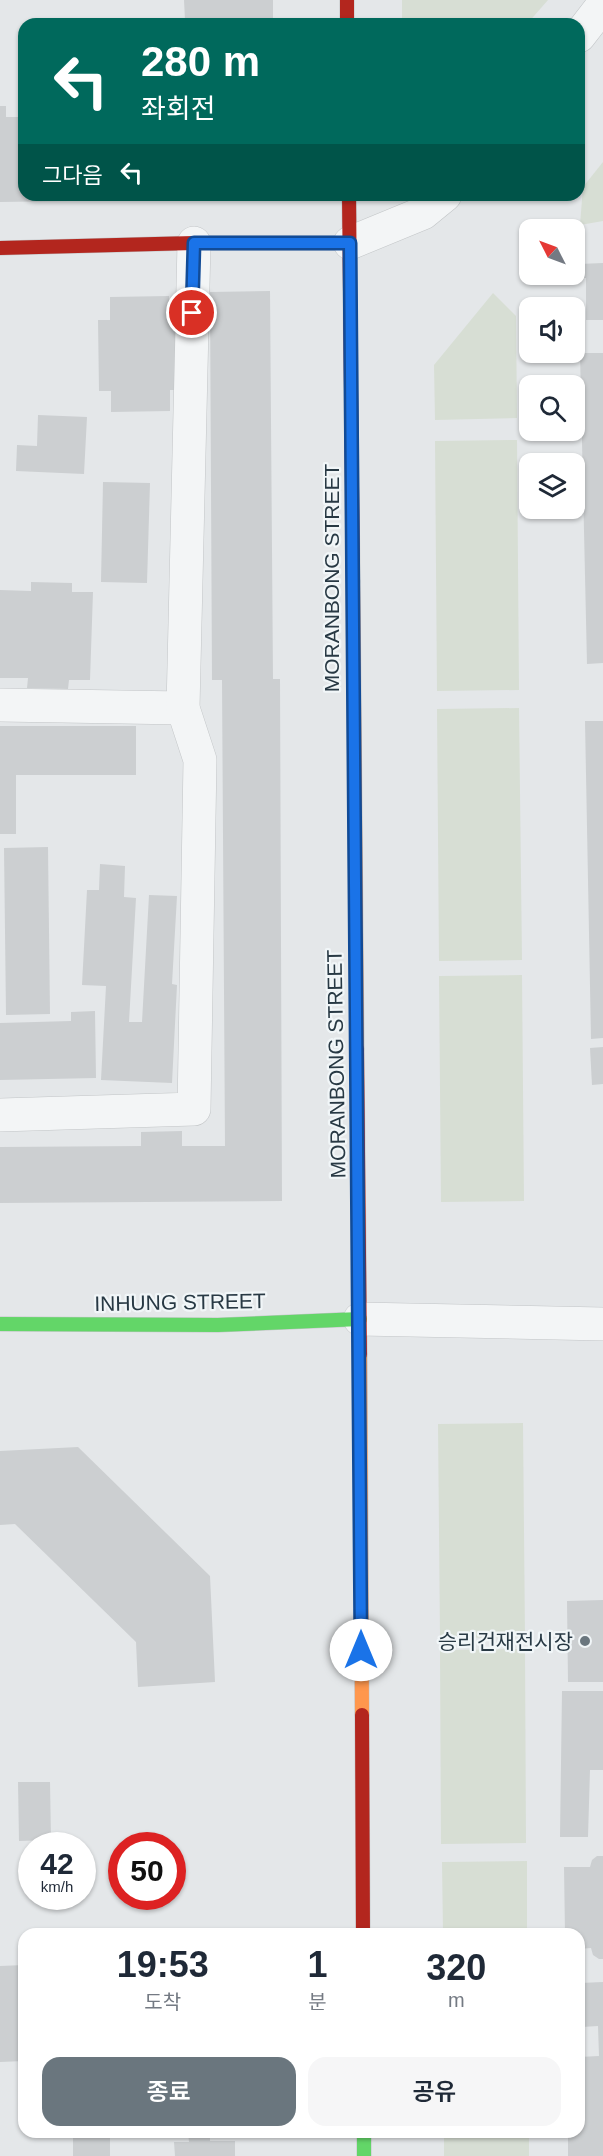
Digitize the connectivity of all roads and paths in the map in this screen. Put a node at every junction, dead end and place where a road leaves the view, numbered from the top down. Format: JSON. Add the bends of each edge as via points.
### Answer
{"nodes":[{"id":1,"x":347,"y":0,"type":"edge"},
{"id":2,"x":603,"y":5,"type":"edge"},
{"id":3,"x":347,"y":18,"type":"edge"},
{"id":4,"x":585,"y":28,"type":"edge"},
{"id":5,"x":349,"y":201,"type":"edge"},
{"id":6,"x":438,"y":201,"type":"edge"},
{"id":7,"x":194,"y":243,"type":"junction"},
{"id":8,"x":350,"y":243,"type":"junction"},
{"id":9,"x":0,"y":248,"type":"edge"},
{"id":10,"x":0,"y":705,"type":"edge"},
{"id":11,"x":183,"y":708,"type":"junction"},
{"id":12,"x":0,"y":1114,"type":"edge"},
{"id":13,"x":360,"y":1319,"type":"junction"},
{"id":14,"x":0,"y":1324,"type":"edge"},
{"id":15,"x":603,"y":1324,"type":"edge"},
{"id":16,"x":363,"y":1928,"type":"edge"},
{"id":17,"x":364,"y":2138,"type":"edge"},
{"id":18,"x":364,"y":2156,"type":"edge"}],
"edges":[{"from":1,"to":3,"type":"main road"},
{"from":2,"to":4,"type":"street"},
{"from":5,"to":8,"type":"main road","name":"MORANBONG STREET"},
{"from":6,"to":8,"type":"street","via":[[423,213]]},
{"from":7,"to":8,"type":"main road"},
{"from":7,"to":9,"type":"main road"},
{"from":7,"to":11,"type":"street"},
{"from":8,"to":13,"type":"main road","name":"MORANBONG STREET"},
{"from":10,"to":11,"type":"street"},
{"from":11,"to":12,"type":"street","via":[[201,760],[194,1109]]},
{"from":13,"to":14,"type":"main road","name":"INHUNG STREET","via":[[218,1325]]},
{"from":13,"to":15,"type":"street"},
{"from":13,"to":16,"type":"main road","name":"MORANBONG STREET"},
{"from":17,"to":18,"type":"main road"}]}
